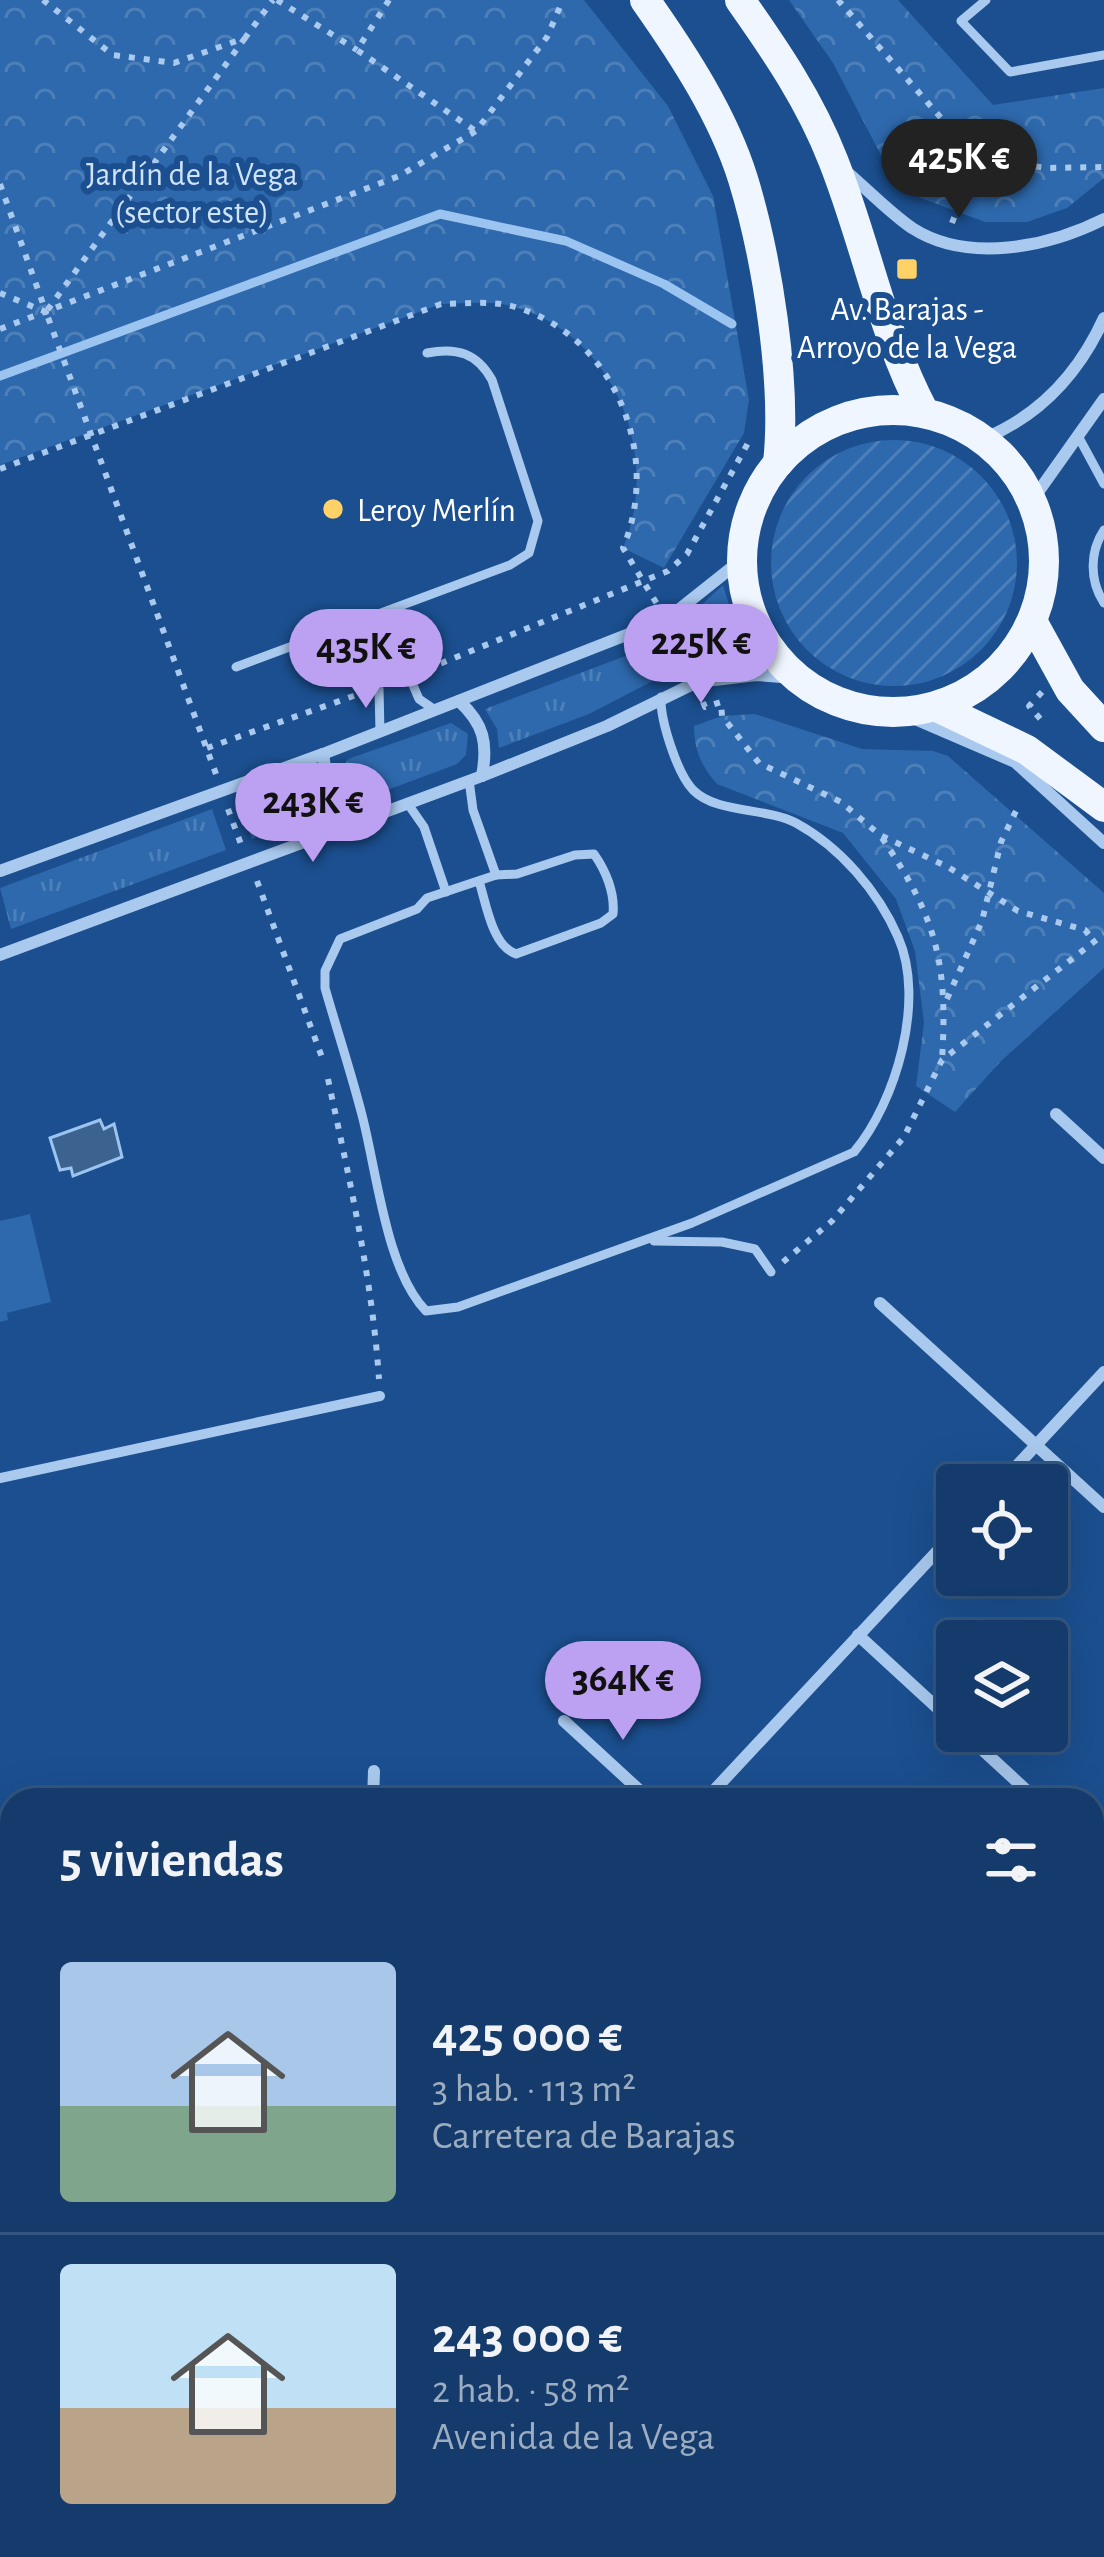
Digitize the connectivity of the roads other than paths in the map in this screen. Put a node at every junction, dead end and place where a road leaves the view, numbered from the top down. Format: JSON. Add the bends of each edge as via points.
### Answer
{"nodes":[{"id":1,"x":645,"y":0,"type":"edge"},
{"id":2,"x":740,"y":0,"type":"edge"},
{"id":3,"x":986,"y":0,"type":"edge"},
{"id":4,"x":1104,"y":55,"type":"edge"},
{"id":5,"x":832,"y":159,"type":"junction"},
{"id":6,"x":1104,"y":219,"type":"edge"},
{"id":7,"x":1104,"y":318,"type":"edge"},
{"id":8,"x":428,"y":353,"type":"dead end"},
{"id":9,"x":1104,"y":399,"type":"edge"},
{"id":10,"x":924,"y":412,"type":"junction"},
{"id":11,"x":1078,"y":436,"type":"junction"},
{"id":12,"x":983,"y":440,"type":"junction"},
{"id":13,"x":778,"y":464,"type":"junction"},
{"id":14,"x":1104,"y":484,"type":"edge"},
{"id":15,"x":1031,"y":502,"type":"junction"},
{"id":16,"x":1104,"y":530,"type":"edge"},
{"id":17,"x":740,"y":561,"type":"junction"},
{"id":18,"x":1104,"y":603,"type":"edge"},
{"id":19,"x":382,"y":614,"type":"junction"},
{"id":20,"x":1032,"y":621,"type":"junction"},
{"id":21,"x":353,"y":625,"type":"junction"},
{"id":22,"x":236,"y":667,"type":"dead end"},
{"id":23,"x":794,"y":678,"type":"junction"},
{"id":24,"x":661,"y":697,"type":"junction"},
{"id":25,"x":459,"y":700,"type":"junction"},
{"id":26,"x":937,"y":707,"type":"junction"},
{"id":27,"x":435,"y":710,"type":"junction"},
{"id":28,"x":901,"y":713,"type":"junction"},
{"id":29,"x":1104,"y":727,"type":"edge"},
{"id":30,"x":380,"y":732,"type":"junction"},
{"id":31,"x":323,"y":754,"type":"junction"},
{"id":32,"x":476,"y":778,"type":"junction"},
{"id":33,"x":408,"y":804,"type":"junction"},
{"id":34,"x":1104,"y":807,"type":"edge"},
{"id":35,"x":362,"y":823,"type":"junction"},
{"id":36,"x":1104,"y":843,"type":"edge"},
{"id":37,"x":0,"y":871,"type":"edge"},
{"id":38,"x":496,"y":874,"type":"junction"},
{"id":39,"x":479,"y":881,"type":"junction"},
{"id":40,"x":446,"y":892,"type":"junction"},
{"id":41,"x":0,"y":955,"type":"edge"},
{"id":42,"x":1055,"y":1114,"type":"dead end"},
{"id":43,"x":1104,"y":1158,"type":"edge"},
{"id":44,"x":643,"y":1241,"type":"junction"},
{"id":45,"x":771,"y":1272,"type":"road end"},
{"id":46,"x":880,"y":1303,"type":"dead end"},
{"id":47,"x":1104,"y":1372,"type":"edge"},
{"id":48,"x":380,"y":1396,"type":"road end"},
{"id":49,"x":1037,"y":1445,"type":"junction"},
{"id":50,"x":1019,"y":1464,"type":"edge"},
{"id":51,"x":0,"y":1478,"type":"edge"},
{"id":52,"x":1104,"y":1508,"type":"edge"},
{"id":53,"x":936,"y":1552,"type":"edge"},
{"id":54,"x":858,"y":1635,"type":"junction"},
{"id":55,"x":936,"y":1707,"type":"edge"},
{"id":56,"x":564,"y":1721,"type":"dead end"},
{"id":57,"x":985,"y":1752,"type":"edge"},
{"id":58,"x":374,"y":1771,"type":"dead end"},
{"id":59,"x":373,"y":1788,"type":"edge"},
{"id":60,"x":637,"y":1788,"type":"edge"},
{"id":61,"x":716,"y":1788,"type":"edge"},
{"id":62,"x":1024,"y":1788,"type":"edge"}],
"edges":[{"from":1,"to":13,"type":"main road","via":[[712,107],[742,178],[780,390]]},
{"from":2,"to":5,"type":"main road","via":[[793,75]]},
{"from":3,"to":4,"type":"lane","via":[[961,21],[1010,72]]},
{"from":5,"to":6,"type":"street","via":[[912,228],[945,244],[1032,244]]},
{"from":5,"to":10,"type":"main road","via":[[903,373]]},
{"from":7,"to":12,"type":"street","via":[[1055,394]]},
{"from":8,"to":19,"type":"lane","via":[[448,349],[484,365],[531,494],[535,540],[509,565]]},
{"from":9,"to":11,"type":"street"},
{"from":10,"to":12,"type":"main road"},
{"from":10,"to":13,"type":"main road","via":[[855,413],[817,428]]},
{"from":11,"to":14,"type":"lane"},
{"from":11,"to":15,"type":"street"},
{"from":12,"to":15,"type":"main road","via":[[1009,461]]},
{"from":13,"to":17,"type":"main road","via":[[758,489]]},
{"from":15,"to":20,"type":"main road","via":[[1046,572]]},
{"from":16,"to":18,"type":"lane","via":[[1092,556]]},
{"from":17,"to":23,"type":"main road","via":[[756,629]]},
{"from":17,"to":25,"type":"street","via":[[667,619]]},
{"from":19,"to":21,"type":"lane"},
{"from":19,"to":27,"type":"lane","via":[[419,699]]},
{"from":20,"to":26,"type":"main road","via":[[992,678]]},
{"from":20,"to":29,"type":"main road","via":[[1059,674]]},
{"from":21,"to":22,"type":"lane"},
{"from":21,"to":30,"type":"lane","via":[[379,689]]},
{"from":23,"to":24,"type":"street","via":[[697,682]]},
{"from":23,"to":28,"type":"main road","via":[[848,707]]},
{"from":24,"to":32,"type":"street"},
{"from":24,"to":44,"type":"lane","via":[[660,715],[692,789],[716,806],[794,822],[850,864],[900,940],[908,992],[896,1075],[854,1152]]},
{"from":25,"to":27,"type":"street"},
{"from":25,"to":32,"type":"street","via":[[483,731],[487,750]]},
{"from":26,"to":28,"type":"main road"},
{"from":26,"to":34,"type":"main road","via":[[1027,750]]},
{"from":27,"to":30,"type":"street"},
{"from":28,"to":36,"type":"street","via":[[1016,762]]},
{"from":30,"to":31,"type":"street"},
{"from":31,"to":35,"type":"street","via":[[329,792]]},
{"from":31,"to":37,"type":"street"},
{"from":32,"to":33,"type":"street"},
{"from":32,"to":38,"type":"lane","via":[[473,810]]},
{"from":33,"to":35,"type":"street"},
{"from":33,"to":40,"type":"lane"},
{"from":35,"to":41,"type":"street"},
{"from":38,"to":39,"type":"lane"},
{"from":38,"to":39,"type":"lane","via":[[594,854],[613,914],[516,954],[499,940]]},
{"from":39,"to":40,"type":"lane"},
{"from":40,"to":44,"type":"lane","via":[[340,939],[325,971],[398,1269],[412,1296],[426,1311],[458,1307]]},
{"from":42,"to":43,"type":"street"},
{"from":44,"to":45,"type":"lane","via":[[755,1249]]},
{"from":46,"to":49,"type":"street"},
{"from":47,"to":49,"type":"street"},
{"from":48,"to":51,"type":"street"},
{"from":49,"to":50,"type":"street"},
{"from":49,"to":52,"type":"street"},
{"from":53,"to":54,"type":"street"},
{"from":54,"to":55,"type":"street"},
{"from":54,"to":61,"type":"street"},
{"from":56,"to":60,"type":"street"},
{"from":57,"to":62,"type":"street"},
{"from":58,"to":59,"type":"street"}]}
